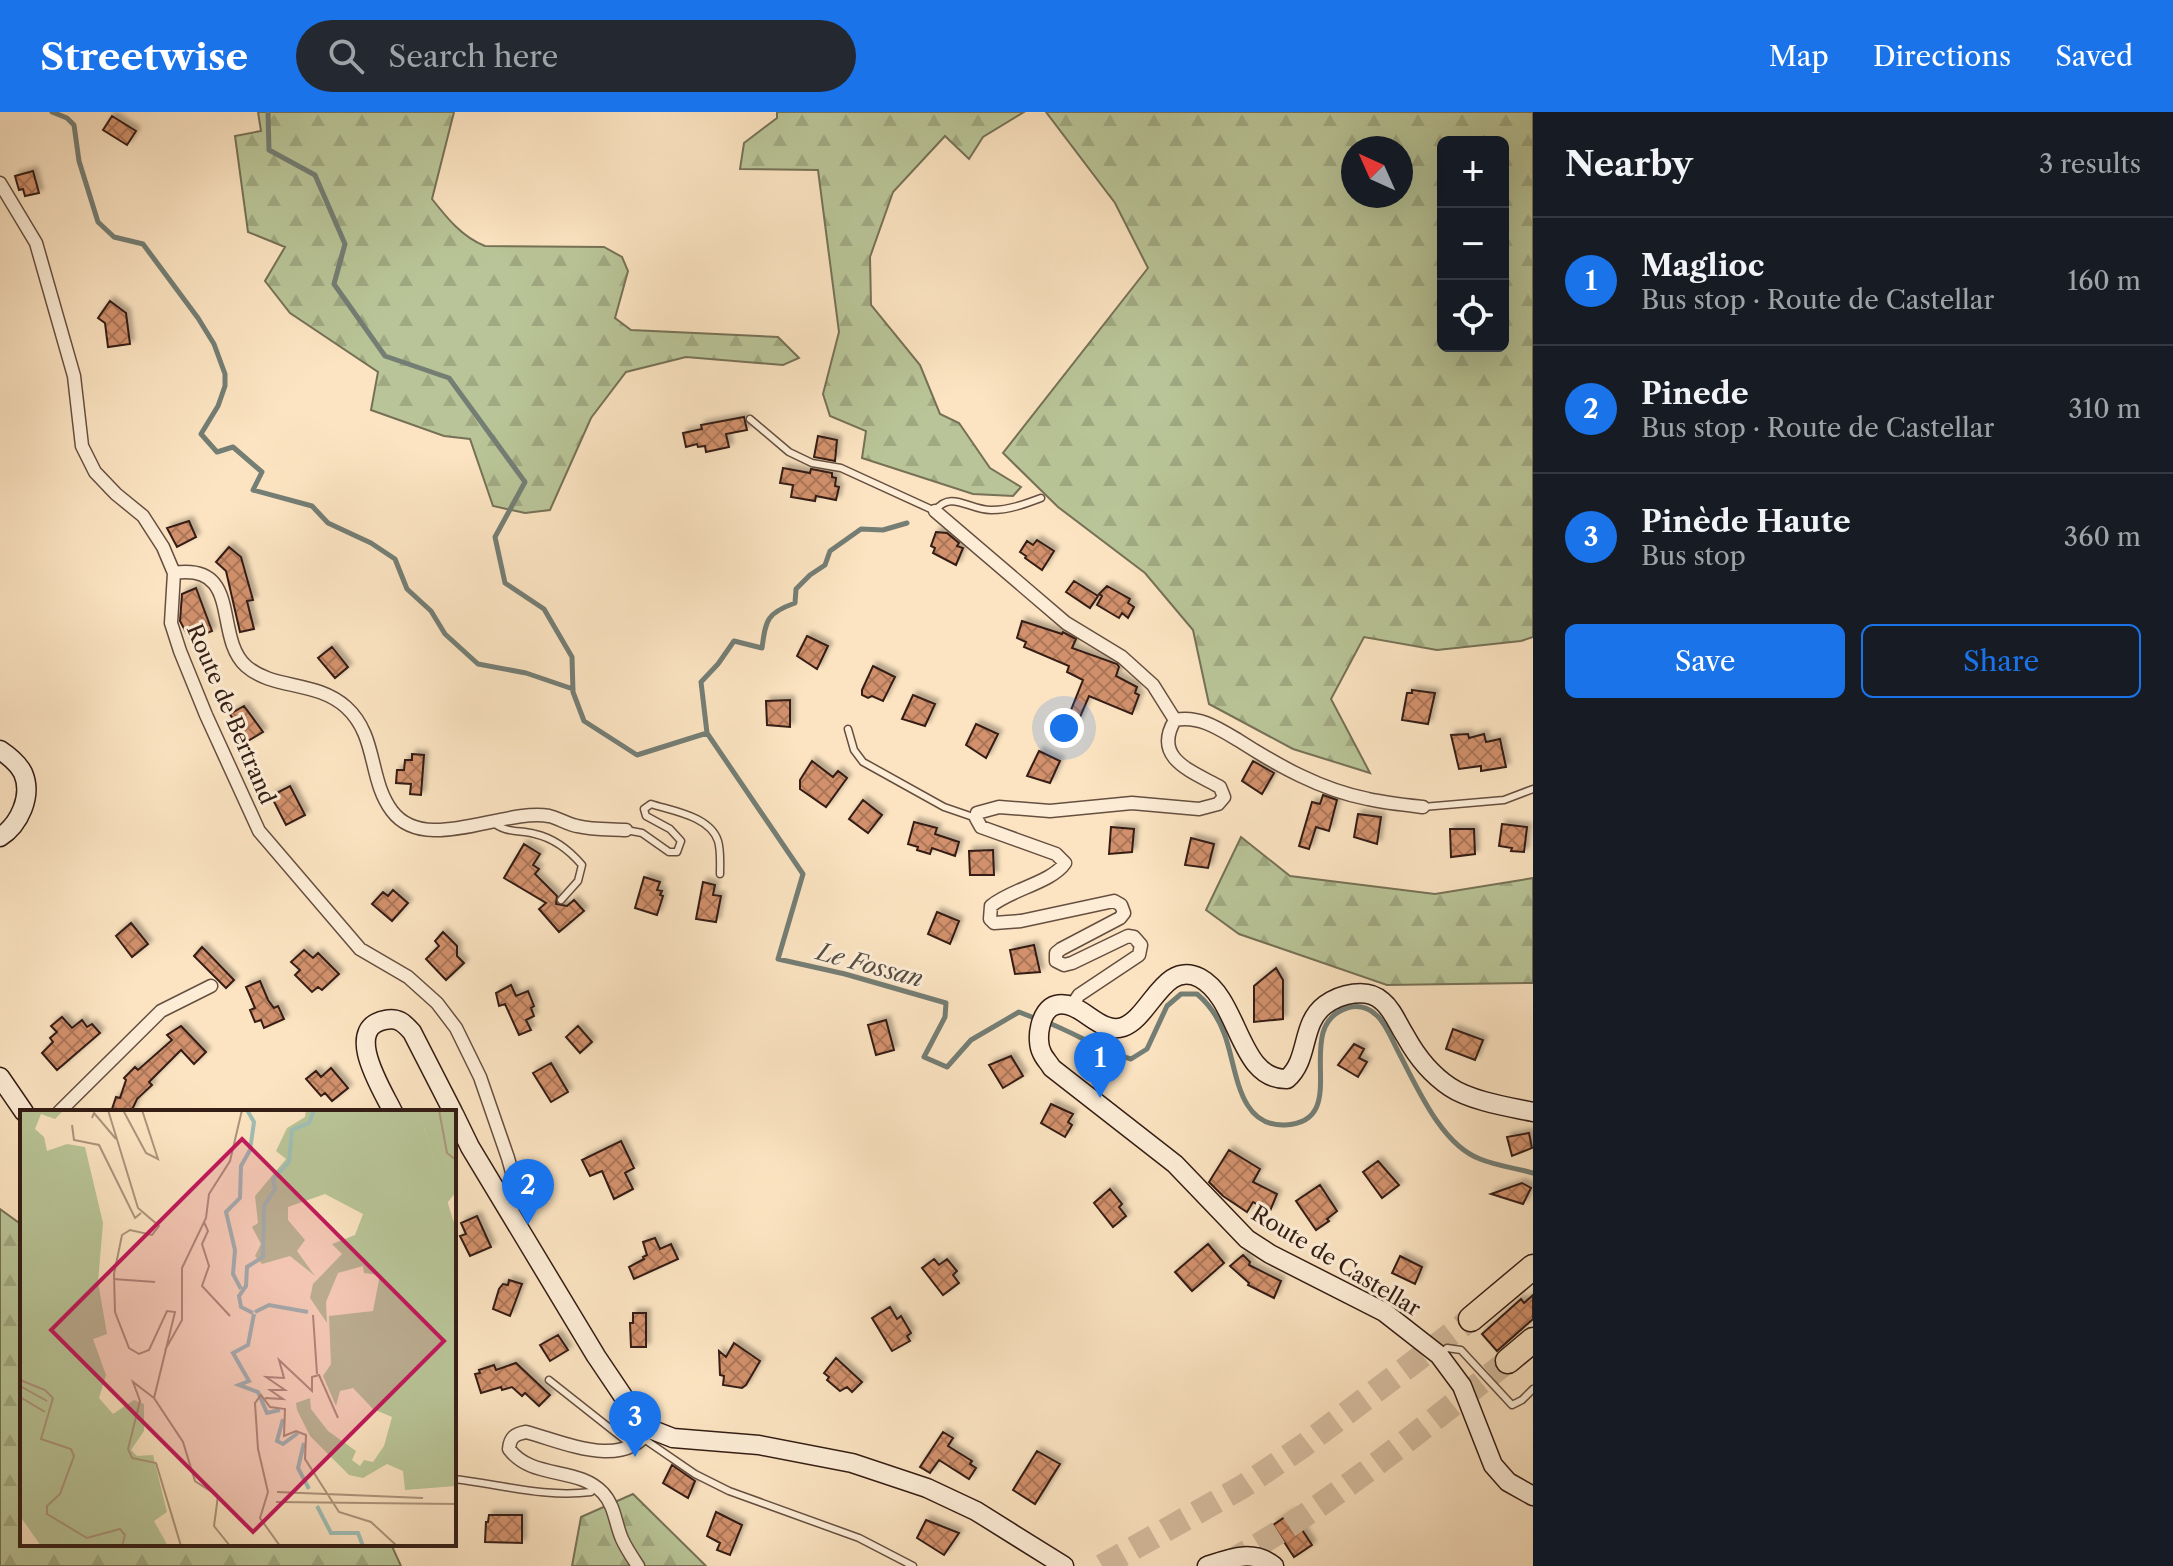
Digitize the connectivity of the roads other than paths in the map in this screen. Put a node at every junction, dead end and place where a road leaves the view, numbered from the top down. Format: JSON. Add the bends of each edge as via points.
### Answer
{"nodes":[{"id":1,"x":0,"y":183,"type":"edge"},
{"id":2,"x":750,"y":419,"type":"dead end"},
{"id":3,"x":1041,"y":498,"type":"dead end"},
{"id":4,"x":935,"y":511,"type":"junction"},
{"id":5,"x":174,"y":573,"type":"junction"},
{"id":6,"x":1175,"y":720,"type":"junction"},
{"id":7,"x":848,"y":729,"type":"dead end"},
{"id":8,"x":0,"y":750,"type":"edge"},
{"id":9,"x":1533,"y":789,"type":"edge"},
{"id":10,"x":1423,"y":807,"type":"joint"},
{"id":11,"x":976,"y":818,"type":"junction"},
{"id":12,"x":493,"y":822,"type":"junction"},
{"id":13,"x":626,"y":830,"type":"joint"},
{"id":14,"x":0,"y":837,"type":"edge"},
{"id":15,"x":720,"y":874,"type":"dead end"},
{"id":16,"x":561,"y":900,"type":"dead end"},
{"id":17,"x":211,"y":986,"type":"dead end"},
{"id":18,"x":1071,"y":1007,"type":"junction"},
{"id":19,"x":0,"y":1077,"type":"edge"},
{"id":20,"x":23,"y":1110,"type":"edge"},
{"id":21,"x":61,"y":1110,"type":"edge"},
{"id":22,"x":392,"y":1110,"type":"edge"},
{"id":23,"x":452,"y":1110,"type":"edge"},
{"id":24,"x":1533,"y":1112,"type":"edge"},
{"id":25,"x":456,"y":1117,"type":"edge"},
{"id":26,"x":509,"y":1210,"type":"junction"},
{"id":27,"x":1530,"y":1269,"type":"edge"},
{"id":28,"x":1471,"y":1319,"type":"tunnel mouth"},
{"id":29,"x":1533,"y":1340,"type":"edge"},
{"id":30,"x":1439,"y":1355,"type":"junction"},
{"id":31,"x":1508,"y":1361,"type":"tunnel mouth"},
{"id":32,"x":549,"y":1380,"type":"dead end"},
{"id":33,"x":1533,"y":1389,"type":"edge"},
{"id":34,"x":642,"y":1438,"type":"junction"},
{"id":35,"x":456,"y":1479,"type":"edge"},
{"id":36,"x":595,"y":1486,"type":"junction"},
{"id":37,"x":1533,"y":1496,"type":"edge"},
{"id":38,"x":638,"y":1566,"type":"edge"},
{"id":39,"x":913,"y":1566,"type":"edge"},
{"id":40,"x":1064,"y":1566,"type":"edge"},
{"id":41,"x":1207,"y":1566,"type":"edge"},
{"id":42,"x":1274,"y":1566,"type":"edge"}],
"edges":[{"from":1,"to":5,"type":"street","name":"Route de Bertrand","via":[[36,243],[74,376],[82,446],[95,472],[143,516]]},
{"from":2,"to":4,"type":"lane","via":[[789,452],[841,468]]},
{"from":3,"to":4,"type":"lane","via":[[987,511],[952,499]]},
{"from":4,"to":6,"type":"street","via":[[1066,623],[1122,657],[1153,685]]},
{"from":5,"to":12,"type":"street","via":[[190,570],[206,576],[219,590],[237,655],[246,666],[269,679],[327,693],[358,719],[380,789],[407,826],[437,831]]},
{"from":5,"to":26,"type":"street","name":"Route de Bertrand","via":[[171,623],[180,651],[259,831],[360,949],[408,977],[456,1028],[480,1077],[512,1173],[516,1202]]},
{"from":6,"to":10,"type":"street","via":[[1189,717],[1218,728],[1319,783],[1365,799]]},
{"from":6,"to":11,"type":"street","via":[[1166,734],[1169,751],[1182,766],[1220,787],[1224,797],[1218,804],[1199,809],[1132,803],[1050,811],[999,807],[982,810]]},
{"from":7,"to":11,"type":"lane","via":[[863,762],[944,807]]},
{"from":8,"to":14,"type":"street","via":[[24,775],[25,793],[20,819]]},
{"from":9,"to":10,"type":"lane","via":[[1504,800]]},
{"from":11,"to":18,"type":"street","via":[[989,832],[1056,854],[1065,863],[991,906],[994,923],[1114,901],[1121,905],[1120,918],[1061,949],[1056,961],[1072,963],[1128,936],[1141,945],[1139,955],[1079,995]]},
{"from":12,"to":13,"type":"street","via":[[549,816],[576,826]]},
{"from":12,"to":16,"type":"lane","via":[[500,829],[538,834],[570,851],[582,865],[578,881]]},
{"from":13,"to":15,"type":"lane","via":[[677,852],[681,841],[644,809],[651,804],[692,817],[711,828],[718,842]]},
{"from":17,"to":21,"type":"street","via":[[161,1011]]},
{"from":18,"to":24,"type":"street","via":[[1109,1029],[1125,1027],[1171,980],[1190,974],[1217,992],[1261,1071],[1287,1079],[1298,1070],[1313,1017],[1345,995],[1368,993],[1382,1000],[1430,1071],[1453,1090]]},
{"from":18,"to":30,"type":"street","name":"Route de Castellar","via":[[1052,1006],[1043,1022],[1040,1051],[1052,1068],[1175,1164],[1247,1239],[1384,1312]]},
{"from":19,"to":20,"type":"street"},
{"from":22,"to":23,"type":"street","via":[[365,1052],[370,1029],[377,1021],[392,1019],[412,1032]]},
{"from":25,"to":26,"type":"street"},
{"from":26,"to":34,"type":"street","via":[[631,1408]]},
{"from":27,"to":28,"type":"highway"},
{"from":29,"to":31,"type":"highway"},
{"from":30,"to":33,"type":"lane","via":[[1447,1348],[1461,1350],[1512,1405]]},
{"from":30,"to":37,"type":"street","name":"Route de Castellar","via":[[1462,1386],[1493,1465],[1508,1482]]},
{"from":32,"to":34,"type":"lane"},
{"from":34,"to":36,"type":"street","via":[[609,1453],[526,1432],[510,1441],[516,1459]]},
{"from":34,"to":39,"type":"lane","via":[[729,1491],[859,1538]]},
{"from":34,"to":40,"type":"street","via":[[759,1445],[852,1463],[976,1511]]},
{"from":35,"to":36,"type":"lane","via":[[534,1492],[583,1493]]},
{"from":36,"to":38,"type":"street","via":[[615,1512],[622,1539]]},
{"from":41,"to":42,"type":"street","via":[[1252,1555]]}]}
